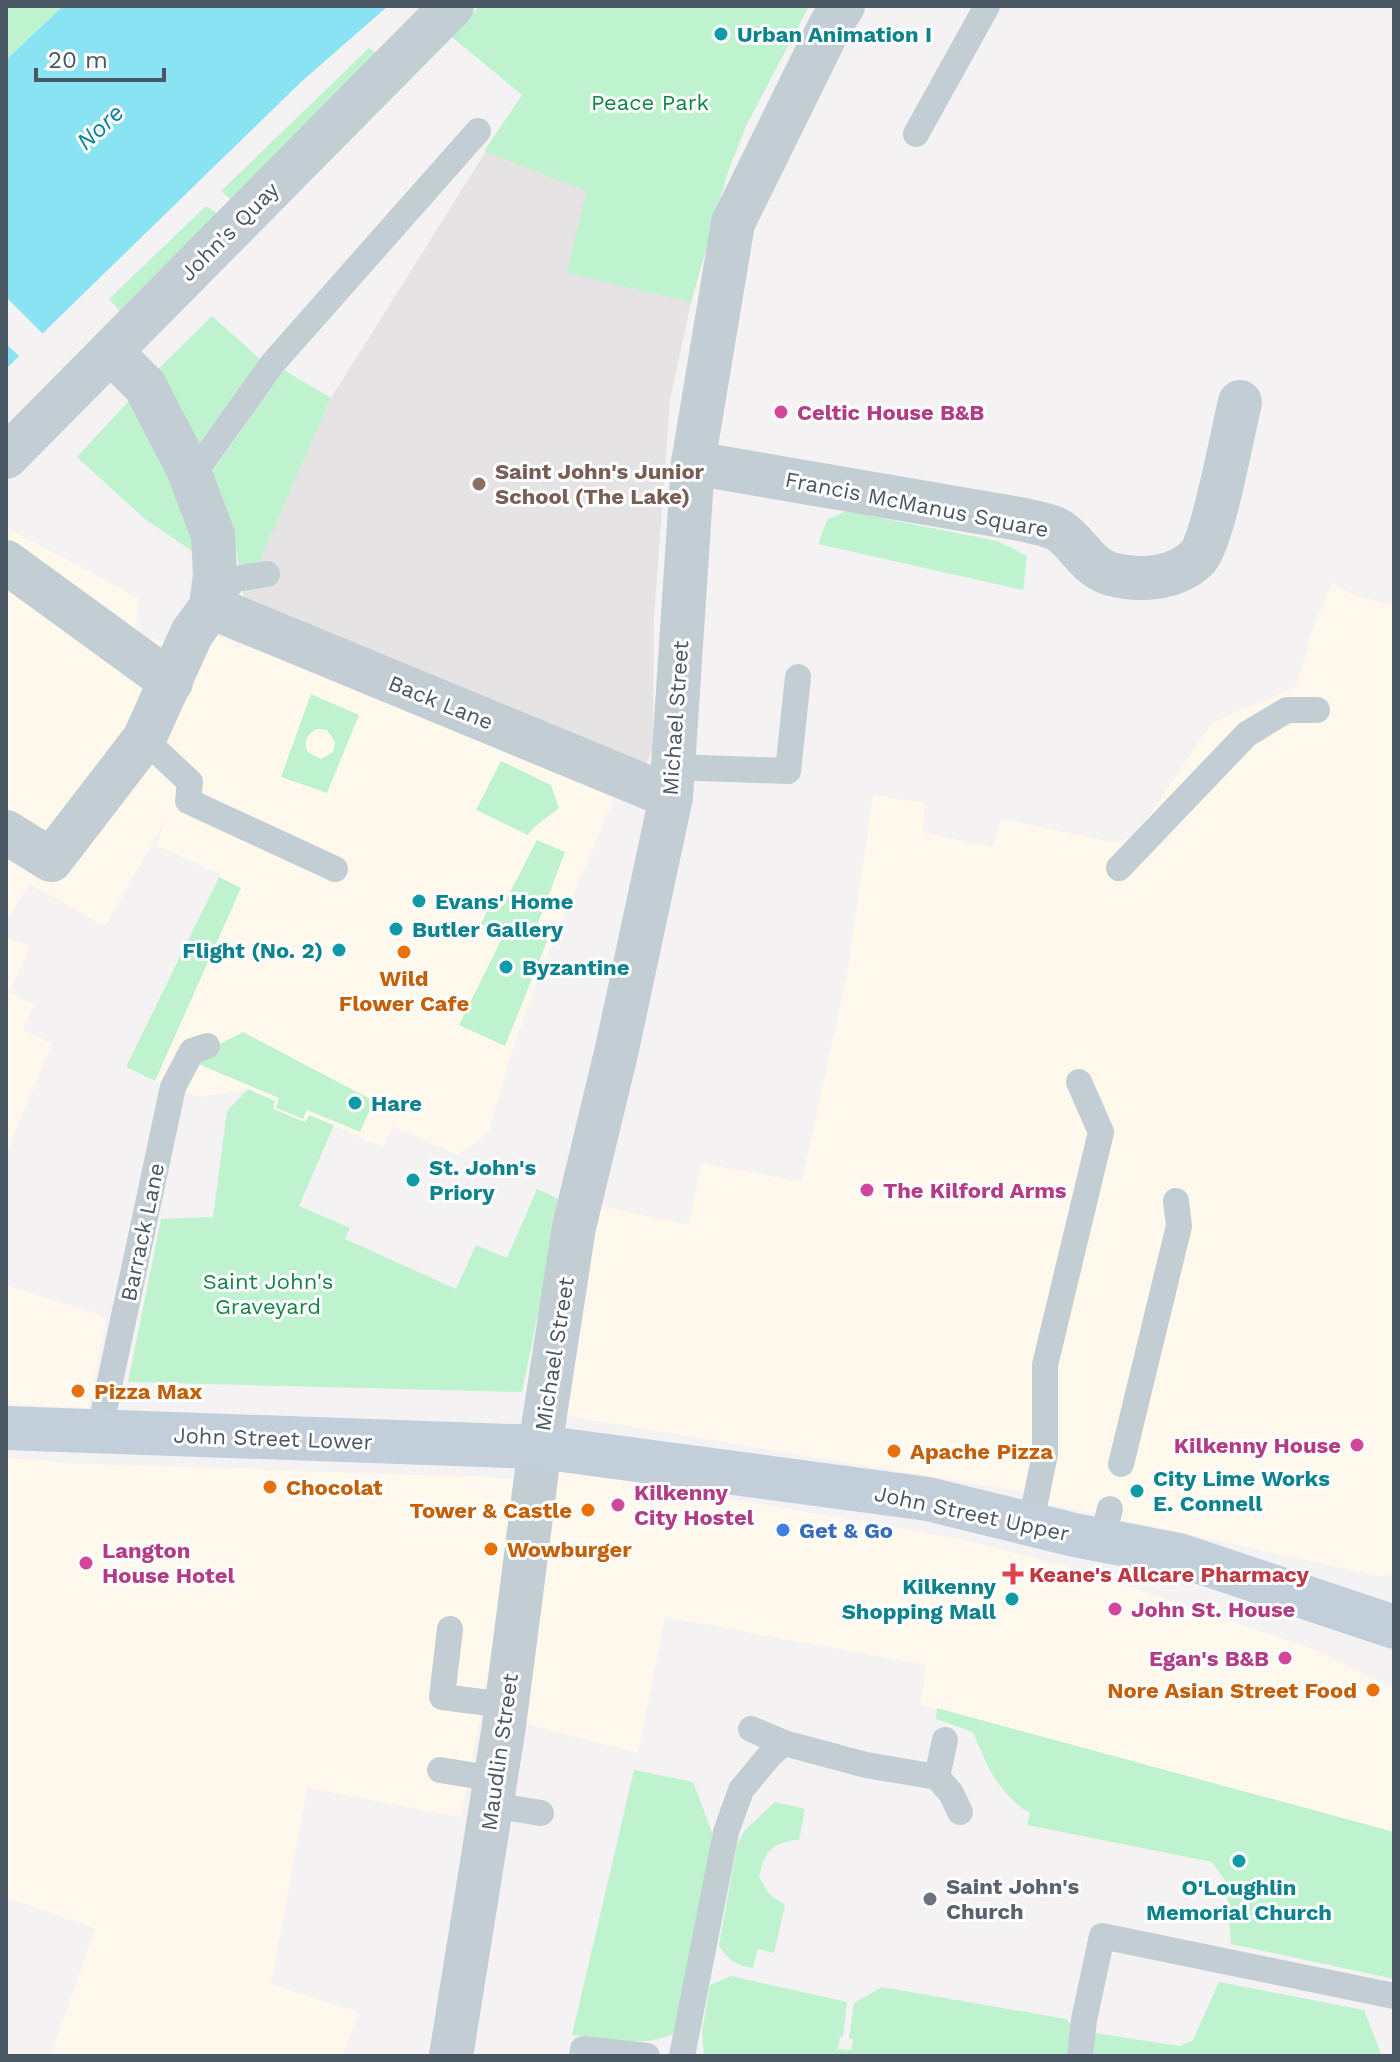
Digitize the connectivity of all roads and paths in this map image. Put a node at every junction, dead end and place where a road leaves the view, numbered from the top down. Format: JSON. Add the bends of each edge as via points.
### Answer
{"nodes":[{"id":1,"x":452,"y":6,"type":"edge"},
{"id":2,"x":843,"y":6,"type":"edge"},
{"id":3,"x":987,"y":6,"type":"edge"},
{"id":4,"x":478,"y":131,"type":"dead end"},
{"id":5,"x":916,"y":134,"type":"dead end"},
{"id":6,"x":111,"y":352,"type":"junction"},
{"id":7,"x":1240,"y":402,"type":"dead end"},
{"id":8,"x":6,"y":457,"type":"edge"},
{"id":9,"x":693,"y":463,"type":"junction"},
{"id":10,"x":188,"y":469,"type":"junction"},
{"id":11,"x":6,"y":562,"type":"edge"},
{"id":12,"x":267,"y":574,"type":"dead end"},
{"id":13,"x":211,"y":607,"type":"junction"},
{"id":14,"x":798,"y":677,"type":"dead end"},
{"id":15,"x":171,"y":682,"type":"junction"},
{"id":16,"x":1317,"y":710,"type":"dead end"},
{"id":17,"x":144,"y":739,"type":"junction"},
{"id":18,"x":672,"y":782,"type":"junction"},
{"id":19,"x":6,"y":832,"type":"edge"},
{"id":20,"x":1119,"y":868,"type":"dead end"},
{"id":21,"x":335,"y":869,"type":"dead end"},
{"id":22,"x":207,"y":1046,"type":"dead end"},
{"id":23,"x":1079,"y":1082,"type":"dead end"},
{"id":24,"x":1176,"y":1201,"type":"dead end"},
{"id":25,"x":6,"y":1428,"type":"edge"},
{"id":26,"x":99,"y":1433,"type":"junction"},
{"id":27,"x":540,"y":1447,"type":"junction"},
{"id":28,"x":1121,"y":1464,"type":"dead end"},
{"id":29,"x":1031,"y":1522,"type":"junction"},
{"id":30,"x":1394,"y":1627,"type":"edge"},
{"id":31,"x":450,"y":1629,"type":"dead end"},
{"id":32,"x":506,"y":1705,"type":"junction"},
{"id":33,"x":751,"y":1729,"type":"dead end"},
{"id":34,"x":945,"y":1740,"type":"dead end"},
{"id":35,"x":784,"y":1743,"type":"junction"},
{"id":36,"x":440,"y":1770,"type":"dead end"},
{"id":37,"x":937,"y":1777,"type":"junction"},
{"id":38,"x":493,"y":1792,"type":"junction"},
{"id":39,"x":960,"y":1812,"type":"dead end"},
{"id":40,"x":541,"y":1813,"type":"dead end"},
{"id":41,"x":1394,"y":1996,"type":"edge"},
{"id":42,"x":451,"y":2056,"type":"edge"},
{"id":43,"x":582,"y":2056,"type":"edge"},
{"id":44,"x":647,"y":2056,"type":"edge"},
{"id":45,"x":673,"y":2056,"type":"edge"},
{"id":46,"x":682,"y":2056,"type":"edge"},
{"id":47,"x":1080,"y":2056,"type":"edge"}],
"edges":[{"from":1,"to":6,"type":"street","name":"John's Quay"},
{"from":2,"to":9,"type":"street","name":"Michael Street","via":[[733,223]]},
{"from":3,"to":5,"type":"lane"},
{"from":4,"to":10,"type":"lane","via":[[273,363],[203,461]]},
{"from":6,"to":8,"type":"street","name":"John's Quay"},
{"from":6,"to":10,"type":"street","via":[[145,386]]},
{"from":7,"to":9,"type":"street","name":"Francis McManus Square","via":[[1200,555],[1181,571],[1157,578],[1111,574],[1090,563],[1059,530],[1025,520]]},
{"from":9,"to":18,"type":"street","name":"Michael Street"},
{"from":10,"to":13,"type":"street","via":[[213,535]]},
{"from":11,"to":15,"type":"street"},
{"from":12,"to":13,"type":"lane","via":[[235,579]]},
{"from":13,"to":15,"type":"street","via":[[192,633]]},
{"from":13,"to":18,"type":"street","name":"Back Lane"},
{"from":14,"to":18,"type":"lane","via":[[788,771]]},
{"from":15,"to":17,"type":"street"},
{"from":16,"to":20,"type":"lane","via":[[1287,710],[1247,734]]},
{"from":17,"to":19,"type":"street","via":[[51,860]]},
{"from":17,"to":21,"type":"lane","via":[[190,782],[188,801]]},
{"from":18,"to":27,"type":"street","name":"Michael Street","via":[[574,1227]]},
{"from":22,"to":26,"type":"lane","name":"Barrack Lane","via":[[192,1051],[173,1087]]},
{"from":23,"to":29,"type":"lane","via":[[1101,1132],[1045,1365],[1045,1454]]},
{"from":24,"to":28,"type":"lane","via":[[1179,1226]]},
{"from":25,"to":26,"type":"main road","name":"John Street Lower"},
{"from":26,"to":27,"type":"main road","name":"John Street Lower"},
{"from":27,"to":29,"type":"main road","name":"John Street Upper","via":[[928,1499]]},
{"from":27,"to":32,"type":"street","name":"Maudlin Street"},
{"from":29,"to":30,"type":"main road","name":"John Street Upper","via":[[1106,1525]]},
{"from":31,"to":32,"type":"lane","via":[[442,1697]]},
{"from":32,"to":38,"type":"street","name":"Maudlin Street"},
{"from":33,"to":35,"type":"lane"},
{"from":34,"to":37,"type":"lane"},
{"from":35,"to":37,"type":"lane"},
{"from":35,"to":46,"type":"lane","via":[[741,1790],[726,1832]]},
{"from":36,"to":38,"type":"lane"},
{"from":37,"to":39,"type":"lane"},
{"from":38,"to":40,"type":"lane"},
{"from":38,"to":42,"type":"street","name":"Maudlin Street"},
{"from":41,"to":47,"type":"lane","via":[[1102,1936]]},
{"from":43,"to":44,"type":"lane","via":[[583,2049]]},
{"from":45,"to":46,"type":"lane"}]}
